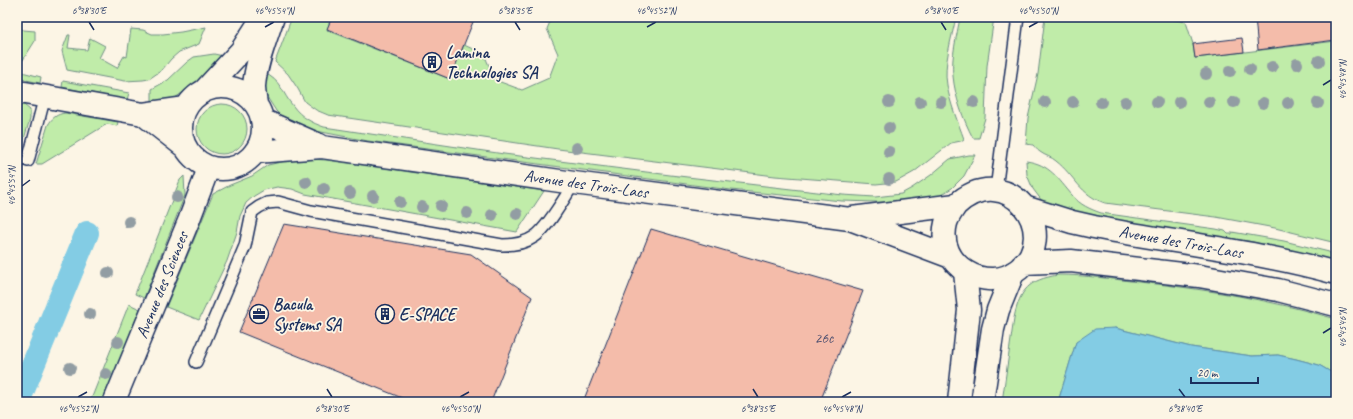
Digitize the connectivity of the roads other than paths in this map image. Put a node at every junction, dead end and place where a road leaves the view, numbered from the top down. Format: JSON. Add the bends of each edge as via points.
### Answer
{"nodes":[{"id":1,"x":263,"y":17,"type":"edge"},
{"id":2,"x":273,"y":17,"type":"edge"},
{"id":3,"x":1018,"y":17,"type":"edge"},
{"id":4,"x":204,"y":91,"type":"junction"},
{"id":5,"x":26,"y":93,"type":"edge"},
{"id":6,"x":186,"y":108,"type":"junction"},
{"id":7,"x":259,"y":112,"type":"junction"},
{"id":8,"x":143,"y":114,"type":"junction"},
{"id":9,"x":185,"y":147,"type":"junction"},
{"id":10,"x":322,"y":147,"type":"junction"},
{"id":11,"x":255,"y":152,"type":"junction"},
{"id":12,"x":28,"y":161,"type":"dead end"},
{"id":13,"x":209,"y":167,"type":"junction"},
{"id":14,"x":574,"y":183,"type":"junction"},
{"id":15,"x":996,"y":190,"type":"junction"},
{"id":16,"x":956,"y":205,"type":"junction"},
{"id":17,"x":1027,"y":208,"type":"junction"},
{"id":18,"x":850,"y":219,"type":"junction"},
{"id":19,"x":958,"y":265,"type":"junction"},
{"id":20,"x":1019,"y":268,"type":"junction"},
{"id":21,"x":1336,"y":273,"type":"edge"},
{"id":22,"x":1336,"y":305,"type":"edge"},
{"id":23,"x":196,"y":362,"type":"dead end"},
{"id":24,"x":114,"y":402,"type":"edge"},
{"id":25,"x":959,"y":402,"type":"edge"},
{"id":26,"x":982,"y":402,"type":"edge"}],
"edges":[{"from":1,"to":4,"type":"main road","via":[[241,51]]},
{"from":2,"to":7,"type":"main road","via":[[259,59],[254,86]]},
{"from":3,"to":15,"type":"lane"},
{"from":4,"to":6,"type":"main road"},
{"from":4,"to":7,"type":"main road","via":[[215,87],[238,90],[248,96]]},
{"from":5,"to":8,"type":"main road"},
{"from":5,"to":12,"type":"lane"},
{"from":6,"to":8,"type":"main road"},
{"from":6,"to":9,"type":"main road","via":[[180,127]]},
{"from":7,"to":10,"type":"main road","name":"Avenue des Trois-Lacs"},
{"from":7,"to":11,"type":"main road","via":[[262,131]]},
{"from":8,"to":9,"type":"main road"},
{"from":9,"to":13,"type":"main road","via":[[191,156]]},
{"from":10,"to":11,"type":"main road","name":"Avenue des Trois-Lacs"},
{"from":10,"to":14,"type":"main road","name":"Avenue des Trois-Lacs"},
{"from":11,"to":13,"type":"main road","via":[[246,161],[234,167]]},
{"from":13,"to":24,"type":"street","name":"Avenue des Sciences"},
{"from":14,"to":18,"type":"main road","name":"Avenue des Trois-Lacs"},
{"from":14,"to":23,"type":"lane","via":[[543,229],[535,237],[513,245],[278,202],[267,203],[252,212],[245,246]]},
{"from":15,"to":16,"type":"main road","name":"Avenue des Trois-Lacs","via":[[974,192]]},
{"from":15,"to":17,"type":"main road","name":"Avenue des Trois-Lacs","via":[[1008,193]]},
{"from":16,"to":18,"type":"main road","name":"Avenue des Trois-Lacs"},
{"from":16,"to":19,"type":"main road","name":"Avenue des Trois-Lacs","via":[[946,224],[945,236],[947,247]]},
{"from":17,"to":20,"type":"main road","via":[[1032,219],[1034,242],[1031,253]]},
{"from":17,"to":21,"type":"main road","name":"Avenue des Trois-Lacs","via":[[1087,225],[1251,254]]},
{"from":18,"to":19,"type":"main road","name":"Avenue des Trois-Lacs"},
{"from":19,"to":20,"type":"main road","name":"Avenue des Trois-Lacs","via":[[974,276],[984,279],[1004,277]]},
{"from":19,"to":25,"type":"main road","via":[[969,310]]},
{"from":20,"to":22,"type":"main road","name":"Avenue des Trois-Lacs","via":[[1071,261],[1199,276],[1285,292]]},
{"from":20,"to":26,"type":"main road","via":[[998,310]]}]}
